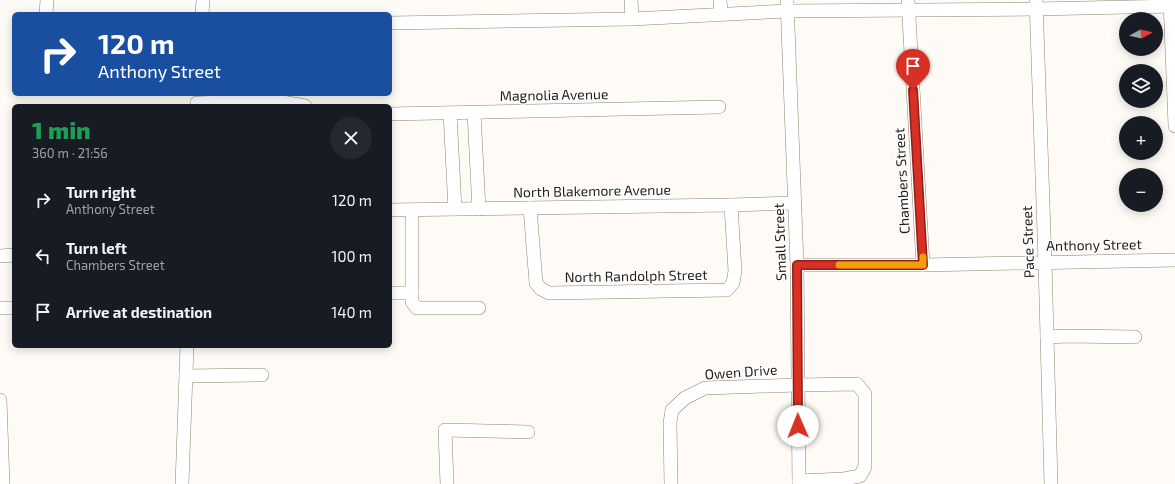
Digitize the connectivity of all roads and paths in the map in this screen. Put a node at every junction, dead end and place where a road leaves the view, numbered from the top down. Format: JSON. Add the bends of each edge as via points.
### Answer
{"nodes":[{"id":1,"x":47,"y":0,"type":"edge"},
{"id":2,"x":203,"y":0,"type":"edge"},
{"id":3,"x":631,"y":0,"type":"edge"},
{"id":4,"x":720,"y":0,"type":"edge"},
{"id":5,"x":1172,"y":4,"type":"edge"},
{"id":6,"x":787,"y":5,"type":"edge"},
{"id":7,"x":908,"y":5,"type":"edge"},
{"id":8,"x":1036,"y":5,"type":"edge"},
{"id":9,"x":46,"y":12,"type":"edge"},
{"id":10,"x":202,"y":12,"type":"edge"},
{"id":11,"x":721,"y":14,"type":"junction"},
{"id":12,"x":632,"y":19,"type":"junction"},
{"id":13,"x":392,"y":23,"type":"edge"},
{"id":14,"x":197,"y":101,"type":"edge"},
{"id":15,"x":294,"y":104,"type":"edge"},
{"id":16,"x":719,"y":107,"type":"dead end"},
{"id":17,"x":474,"y":112,"type":"junction"},
{"id":18,"x":450,"y":113,"type":"junction"},
{"id":19,"x":392,"y":114,"type":"edge"},
{"id":20,"x":1175,"y":126,"type":"edge"},
{"id":21,"x":794,"y":203,"type":"junction"},
{"id":22,"x":731,"y":205,"type":"junction"},
{"id":23,"x":530,"y":208,"type":"junction"},
{"id":24,"x":455,"y":209,"type":"junction"},
{"id":25,"x":479,"y":209,"type":"junction"},
{"id":26,"x":392,"y":210,"type":"edge"},
{"id":27,"x":412,"y":210,"type":"junction"},
{"id":28,"x":12,"y":255,"type":"edge"},
{"id":29,"x":0,"y":256,"type":"edge"},
{"id":30,"x":1175,"y":260,"type":"edge"},
{"id":31,"x":1045,"y":262,"type":"junction"},
{"id":32,"x":797,"y":265,"type":"junction"},
{"id":33,"x":923,"y":265,"type":"junction"},
{"id":34,"x":392,"y":293,"type":"edge"},
{"id":35,"x":412,"y":293,"type":"junction"},
{"id":36,"x":0,"y":308,"type":"edge"},
{"id":37,"x":12,"y":308,"type":"edge"},
{"id":38,"x":479,"y":308,"type":"dead end"},
{"id":39,"x":1047,"y":337,"type":"junction"},
{"id":40,"x":1135,"y":337,"type":"dead end"},
{"id":41,"x":187,"y":348,"type":"edge"},
{"id":42,"x":262,"y":375,"type":"dead end"},
{"id":43,"x":186,"y":376,"type":"junction"},
{"id":44,"x":798,"y":385,"type":"junction"},
{"id":45,"x":0,"y":400,"type":"edge"},
{"id":46,"x":528,"y":432,"type":"dead end"},
{"id":47,"x":799,"y":482,"type":"edge"},
{"id":48,"x":3,"y":484,"type":"edge"},
{"id":49,"x":182,"y":484,"type":"edge"},
{"id":50,"x":447,"y":484,"type":"edge"},
{"id":51,"x":671,"y":484,"type":"edge"},
{"id":52,"x":1051,"y":484,"type":"edge"}],
"edges":[{"from":1,"to":9,"type":"street"},
{"from":2,"to":10,"type":"street"},
{"from":3,"to":12,"type":"street"},
{"from":4,"to":11,"type":"street"},
{"from":5,"to":8,"type":"street"},
{"from":5,"to":20,"type":"street"},
{"from":6,"to":7,"type":"street"},
{"from":6,"to":11,"type":"street"},
{"from":6,"to":21,"type":"street","name":"Small Street"},
{"from":7,"to":8,"type":"street"},
{"from":7,"to":33,"type":"street","name":"Chambers Street"},
{"from":8,"to":31,"type":"street","name":"Pace Street"},
{"from":11,"to":12,"type":"street"},
{"from":12,"to":13,"type":"street"},
{"from":14,"to":15,"type":"street"},
{"from":16,"to":17,"type":"street","name":"Magnolia Avenue"},
{"from":17,"to":18,"type":"street","name":"Magnolia Avenue"},
{"from":17,"to":25,"type":"street"},
{"from":18,"to":19,"type":"street","name":"Magnolia Avenue"},
{"from":18,"to":24,"type":"street"},
{"from":21,"to":22,"type":"street","name":"North Blakemore Avenue"},
{"from":21,"to":32,"type":"street","name":"Small Street"},
{"from":22,"to":23,"type":"street","name":"North Blakemore Avenue"},
{"from":22,"to":23,"type":"street","name":"North Randolph Street","via":[[735,271],[733,283],[727,290],[557,293],[541,289],[536,282]]},
{"from":23,"to":25,"type":"street","name":"North Blakemore Avenue"},
{"from":24,"to":25,"type":"street","name":"North Blakemore Avenue"},
{"from":24,"to":27,"type":"street","name":"North Blakemore Avenue"},
{"from":26,"to":27,"type":"street","name":"North Blakemore Avenue"},
{"from":27,"to":35,"type":"street"},
{"from":28,"to":29,"type":"street"},
{"from":30,"to":31,"type":"street","name":"Anthony Street"},
{"from":31,"to":33,"type":"street","name":"Anthony Street"},
{"from":31,"to":39,"type":"street","name":"Pace Street"},
{"from":32,"to":33,"type":"street","name":"Anthony Street"},
{"from":32,"to":44,"type":"street","name":"Small Street"},
{"from":34,"to":35,"type":"street"},
{"from":35,"to":38,"type":"street","via":[[412,302],[418,308]]},
{"from":36,"to":37,"type":"street"},
{"from":39,"to":40,"type":"street"},
{"from":39,"to":52,"type":"street","name":"Pace Street"},
{"from":41,"to":43,"type":"street"},
{"from":42,"to":43,"type":"street"},
{"from":43,"to":49,"type":"street"},
{"from":44,"to":47,"type":"street","name":"Small Street"},
{"from":44,"to":47,"type":"street","name":"Owen Drive","via":[[857,384],[864,394],[865,423],[865,467],[860,476]]},
{"from":44,"to":51,"type":"street","name":"Owen Drive","via":[[705,388],[685,398],[672,410]]},
{"from":45,"to":48,"type":"street"},
{"from":46,"to":50,"type":"street","via":[[445,430]]}]}
